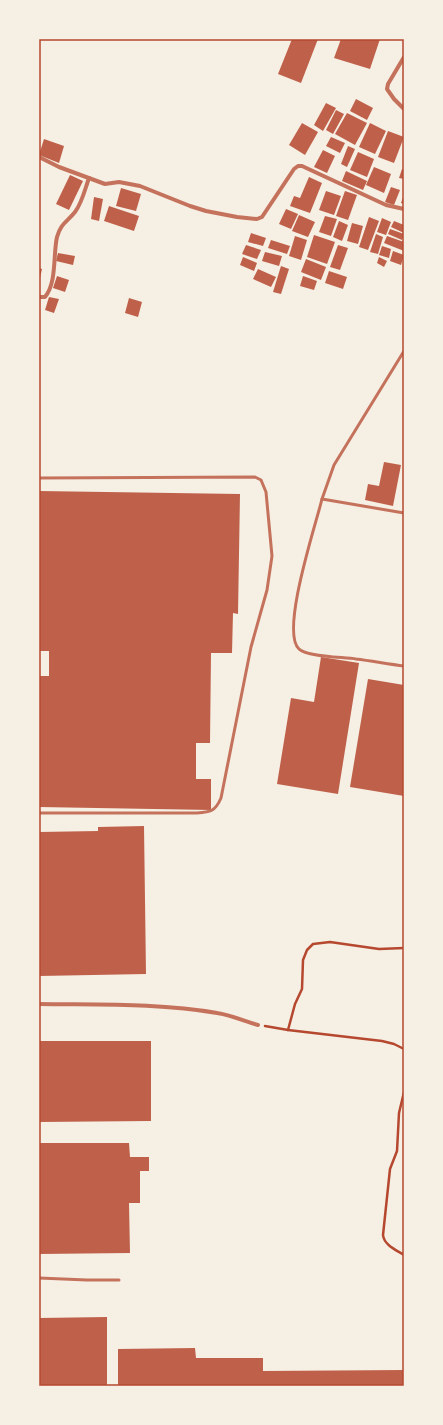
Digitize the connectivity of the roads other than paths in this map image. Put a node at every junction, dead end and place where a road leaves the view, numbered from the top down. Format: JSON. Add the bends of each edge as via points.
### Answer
{"nodes":[{"id":1,"x":404,"y":57,"type":"edge"},
{"id":2,"x":404,"y":109,"type":"edge"},
{"id":3,"x":39,"y":157,"type":"edge"},
{"id":4,"x":89,"y":178,"type":"junction"},
{"id":5,"x":404,"y":209,"type":"edge"},
{"id":6,"x":39,"y":297,"type":"edge"},
{"id":7,"x":404,"y":351,"type":"edge"},
{"id":8,"x":39,"y":478,"type":"edge"},
{"id":9,"x":322,"y":498,"type":"junction"},
{"id":10,"x":404,"y":513,"type":"edge"},
{"id":11,"x":404,"y":666,"type":"edge"},
{"id":12,"x":39,"y":813,"type":"edge"},
{"id":13,"x":39,"y":1004,"type":"edge"},
{"id":14,"x":258,"y":1025,"type":"road end"},
{"id":15,"x":39,"y":1278,"type":"edge"},
{"id":16,"x":120,"y":1280,"type":"dead end"}],
"edges":[{"from":1,"to":2,"type":"street","via":[[387,89]]},
{"from":3,"to":4,"type":"street"},
{"from":4,"to":5,"type":"street","via":[[105,184],[119,182],[140,186],[206,211],[257,219],[262,217],[294,169],[302,166],[386,205]]},
{"from":4,"to":6,"type":"street","via":[[76,211],[62,223],[57,237],[51,284],[45,297]]},
{"from":7,"to":9,"type":"lane","via":[[334,465]]},
{"from":8,"to":12,"type":"lane","via":[[255,477],[261,480],[266,492],[272,556],[267,590],[251,647],[221,798],[217,806],[213,810],[196,812]]},
{"from":9,"to":10,"type":"lane"},
{"from":9,"to":11,"type":"lane","via":[[296,599],[293,636],[295,643],[306,653]]},
{"from":13,"to":14,"type":"street","via":[[163,1007],[219,1013]]},
{"from":15,"to":16,"type":"lane"}]}
